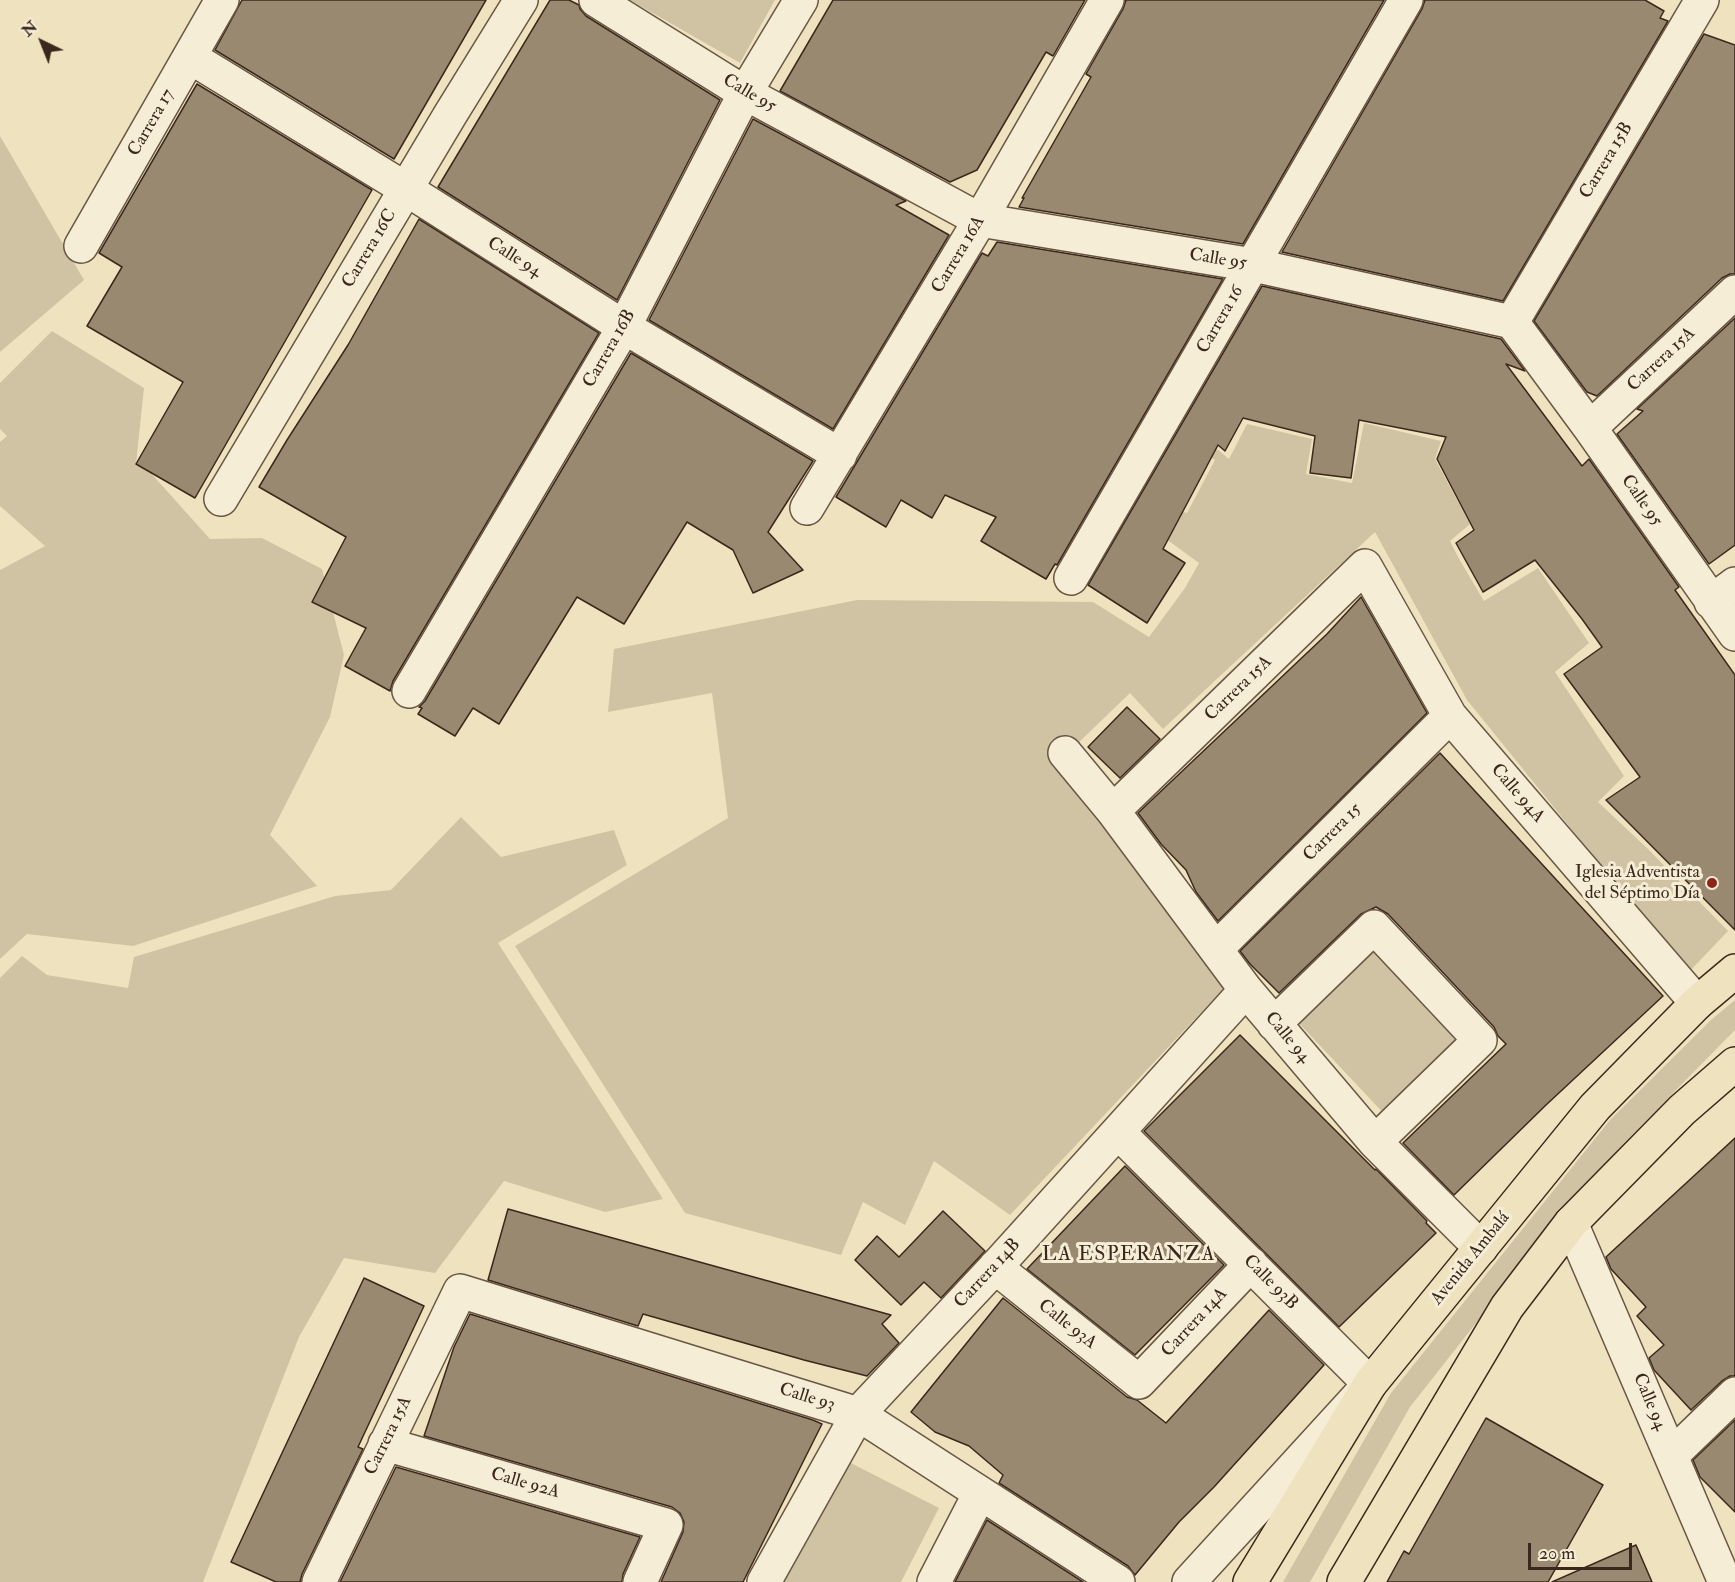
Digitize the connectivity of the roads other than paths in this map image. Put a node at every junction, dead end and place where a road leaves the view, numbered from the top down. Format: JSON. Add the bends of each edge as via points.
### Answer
{"nodes":[{"id":1,"x":222,"y":0,"type":"edge"},
{"id":2,"x":521,"y":0,"type":"edge"},
{"id":3,"x":596,"y":0,"type":"edge"},
{"id":4,"x":801,"y":0,"type":"edge"},
{"id":5,"x":1107,"y":0,"type":"edge"},
{"id":6,"x":1407,"y":0,"type":"edge"},
{"id":7,"x":1702,"y":0,"type":"edge"},
{"id":8,"x":190,"y":57,"type":"junction"},
{"id":9,"x":745,"y":93,"type":"junction"},
{"id":10,"x":406,"y":189,"type":"junction"},
{"id":11,"x":980,"y":220,"type":"junction"},
{"id":12,"x":81,"y":246,"type":"dead end"},
{"id":13,"x":1253,"y":265,"type":"junction"},
{"id":14,"x":1735,"y":291,"type":"edge"},
{"id":15,"x":1512,"y":322,"type":"junction"},
{"id":16,"x":624,"y":327,"type":"junction"},
{"id":17,"x":1590,"y":428,"type":"junction"},
{"id":18,"x":840,"y":455,"type":"junction"},
{"id":19,"x":221,"y":499,"type":"dead end"},
{"id":20,"x":807,"y":508,"type":"dead end"},
{"id":21,"x":1365,"y":566,"type":"joint"},
{"id":22,"x":1071,"y":578,"type":"dead end"},
{"id":23,"x":1723,"y":593,"type":"edge"},
{"id":24,"x":1735,"y":634,"type":"edge"},
{"id":25,"x":409,"y":691,"type":"dead end"},
{"id":26,"x":1450,"y":716,"type":"junction"},
{"id":27,"x":1065,"y":753,"type":"dead end"},
{"id":28,"x":1113,"y":811,"type":"junction"},
{"id":29,"x":1216,"y":949,"type":"junction"},
{"id":30,"x":1735,"y":970,"type":"edge"},
{"id":31,"x":1246,"y":990,"type":"junction"},
{"id":32,"x":1697,"y":1003,"type":"junction"},
{"id":33,"x":1274,"y":1024,"type":"junction"},
{"id":34,"x":1735,"y":1064,"type":"edge"},
{"id":35,"x":1118,"y":1132,"type":"junction"},
{"id":36,"x":1375,"y":1142,"type":"junction"},
{"id":37,"x":1571,"y":1223,"type":"junction"},
{"id":38,"x":1480,"y":1248,"type":"junction"},
{"id":39,"x":1251,"y":1264,"type":"junction"},
{"id":40,"x":995,"y":1267,"type":"junction"},
{"id":41,"x":460,"y":1291,"type":"joint"},
{"id":42,"x":1139,"y":1382,"type":"joint"},
{"id":43,"x":1370,"y":1384,"type":"junction"},
{"id":44,"x":1735,"y":1394,"type":"edge"},
{"id":45,"x":858,"y":1414,"type":"junction"},
{"id":46,"x":385,"y":1444,"type":"junction"},
{"id":47,"x":1672,"y":1455,"type":"junction"},
{"id":48,"x":980,"y":1493,"type":"junction"},
{"id":49,"x":319,"y":1582,"type":"edge"},
{"id":50,"x":640,"y":1582,"type":"edge"},
{"id":51,"x":764,"y":1582,"type":"edge"},
{"id":52,"x":934,"y":1582,"type":"edge"},
{"id":53,"x":1118,"y":1582,"type":"edge"},
{"id":54,"x":1189,"y":1582,"type":"edge"},
{"id":55,"x":1250,"y":1582,"type":"edge"},
{"id":56,"x":1344,"y":1582,"type":"edge"},
{"id":57,"x":1725,"y":1582,"type":"edge"}],
"edges":[{"from":1,"to":8,"type":"street","name":"Carrera 17"},
{"from":2,"to":10,"type":"street","name":"Carrera 16C"},
{"from":3,"to":9,"type":"street","name":"Calle 95"},
{"from":4,"to":9,"type":"street","name":"Carrera 16B"},
{"from":5,"to":11,"type":"street","name":"Carrera 16A"},
{"from":6,"to":13,"type":"street","name":"Carrera 16"},
{"from":7,"to":15,"type":"street","name":"Carrera 15B"},
{"from":8,"to":10,"type":"street","name":"Calle 94"},
{"from":8,"to":12,"type":"street","name":"Carrera 17"},
{"from":9,"to":11,"type":"street","name":"Calle 95"},
{"from":9,"to":16,"type":"street","name":"Carrera 16B"},
{"from":10,"to":16,"type":"street","name":"Calle 94"},
{"from":10,"to":19,"type":"street","name":"Carrera 16C"},
{"from":11,"to":13,"type":"street","name":"Calle 95"},
{"from":11,"to":18,"type":"street","name":"Carrera 16A"},
{"from":13,"to":15,"type":"street","name":"Calle 95"},
{"from":13,"to":22,"type":"street","name":"Carrera 16"},
{"from":14,"to":17,"type":"street","name":"Carrera 15A"},
{"from":15,"to":17,"type":"street","name":"Calle 95"},
{"from":16,"to":18,"type":"street","name":"Calle 94"},
{"from":16,"to":25,"type":"street","name":"Carrera 16B"},
{"from":17,"to":23,"type":"street","name":"Calle 95"},
{"from":18,"to":20,"type":"street","name":"Carrera 16A"},
{"from":21,"to":26,"type":"street","name":"Calle 94A"},
{"from":21,"to":28,"type":"street","name":"Carrera 15A"},
{"from":23,"to":24,"type":"street","name":"Calle 95"},
{"from":26,"to":29,"type":"street","name":"Carrera 15"},
{"from":26,"to":32,"type":"street","name":"Calle 94A"},
{"from":27,"to":28,"type":"street","name":"Calle 94"},
{"from":28,"to":29,"type":"street","name":"Calle 94"},
{"from":29,"to":31,"type":"street","name":"Calle 94"},
{"from":30,"to":32,"type":"main road","name":"Avenida Ambalá"},
{"from":31,"to":33,"type":"street","name":"Calle 94"},
{"from":31,"to":35,"type":"street","name":"Carrera 14B"},
{"from":32,"to":38,"type":"main road","name":"Avenida Ambalá","via":[[1594,1107]]},
{"from":33,"to":36,"type":"street","name":"Calle 94"},
{"from":33,"to":36,"type":"street","via":[[1374,927],[1480,1040]]},
{"from":34,"to":37,"type":"main road","via":[[1682,1110]]},
{"from":35,"to":39,"type":"street","name":"Calle 93B"},
{"from":35,"to":40,"type":"street","name":"Carrera 14B"},
{"from":36,"to":38,"type":"street","name":"Calle 94"},
{"from":37,"to":47,"type":"street","name":"Calle 94"},
{"from":37,"to":56,"type":"main road","via":[[1508,1307]]},
{"from":38,"to":43,"type":"main road","name":"Avenida Ambalá"},
{"from":39,"to":42,"type":"street","name":"Carrera 14A"},
{"from":39,"to":43,"type":"street","name":"Calle 93B"},
{"from":40,"to":42,"type":"street","name":"Calle 93A"},
{"from":40,"to":45,"type":"street","name":"Carrera 14B"},
{"from":41,"to":45,"type":"street","name":"Calle 93"},
{"from":41,"to":46,"type":"street","name":"Carrera 15A"},
{"from":43,"to":54,"type":"street"},
{"from":43,"to":55,"type":"main road","name":"Avenida Ambalá"},
{"from":44,"to":47,"type":"street"},
{"from":45,"to":48,"type":"street","name":"Calle 93"},
{"from":45,"to":51,"type":"street","name":"Carrera 14B"},
{"from":46,"to":49,"type":"street","name":"Carrera 15A"},
{"from":46,"to":50,"type":"street","name":"Calle 92A","via":[[666,1525]]},
{"from":47,"to":57,"type":"street","name":"Calle 94"},
{"from":48,"to":52,"type":"street"},
{"from":48,"to":53,"type":"street","name":"Calle 93"}]}
